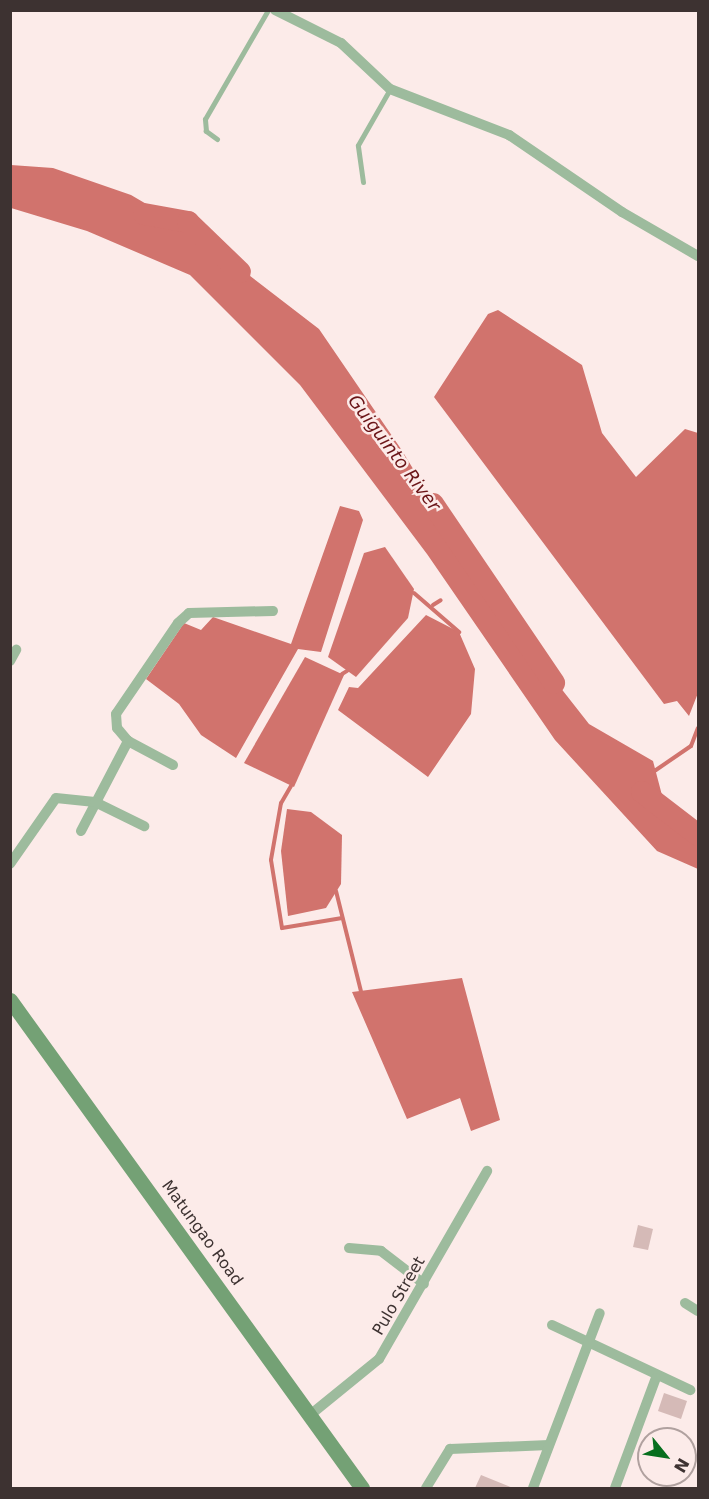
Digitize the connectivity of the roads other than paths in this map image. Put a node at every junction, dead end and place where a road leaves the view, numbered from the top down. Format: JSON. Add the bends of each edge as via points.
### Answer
{"nodes":[{"id":1,"x":268,"y":10,"type":"edge"},
{"id":2,"x":275,"y":10,"type":"edge"},
{"id":3,"x":390,"y":89,"type":"junction"},
{"id":4,"x":217,"y":139,"type":"dead end"},
{"id":5,"x":363,"y":182,"type":"dead end"},
{"id":6,"x":699,"y":256,"type":"edge"},
{"id":7,"x":273,"y":611,"type":"dead end"},
{"id":8,"x":16,"y":650,"type":"dead end"},
{"id":9,"x":10,"y":661,"type":"edge"},
{"id":10,"x":129,"y":741,"type":"junction"},
{"id":11,"x":173,"y":765,"type":"dead end"},
{"id":12,"x":95,"y":802,"type":"junction"},
{"id":13,"x":144,"y":826,"type":"dead end"},
{"id":14,"x":81,"y":831,"type":"dead end"},
{"id":15,"x":10,"y":864,"type":"edge"},
{"id":16,"x":10,"y":1000,"type":"edge"},
{"id":17,"x":487,"y":1171,"type":"dead end"},
{"id":18,"x":349,"y":1248,"type":"dead end"},
{"id":19,"x":424,"y":1284,"type":"junction"},
{"id":20,"x":685,"y":1304,"type":"dead end"},
{"id":21,"x":699,"y":1311,"type":"edge"},
{"id":22,"x":600,"y":1313,"type":"dead end"},
{"id":23,"x":552,"y":1325,"type":"dead end"},
{"id":24,"x":585,"y":1344,"type":"junction"},
{"id":25,"x":656,"y":1378,"type":"junction"},
{"id":26,"x":690,"y":1390,"type":"dead end"},
{"id":27,"x":310,"y":1415,"type":"junction"},
{"id":28,"x":549,"y":1445,"type":"junction"},
{"id":29,"x":362,"y":1488,"type":"edge"},
{"id":30,"x":426,"y":1488,"type":"edge"},
{"id":31,"x":533,"y":1488,"type":"edge"},
{"id":32,"x":615,"y":1488,"type":"edge"}],
"edges":[{"from":1,"to":4,"type":"lane","via":[[205,119],[206,131]]},
{"from":2,"to":3,"type":"street","via":[[341,43]]},
{"from":3,"to":5,"type":"lane","via":[[358,145]]},
{"from":3,"to":6,"type":"street","via":[[509,135],[622,213]]},
{"from":7,"to":10,"type":"street","via":[[189,613],[178,623],[116,714],[117,728]]},
{"from":8,"to":9,"type":"street"},
{"from":10,"to":11,"type":"street"},
{"from":10,"to":12,"type":"street"},
{"from":12,"to":13,"type":"street"},
{"from":12,"to":14,"type":"street"},
{"from":12,"to":15,"type":"street","via":[[56,798]]},
{"from":16,"to":27,"type":"main road","name":"Matungao Road"},
{"from":17,"to":19,"type":"street","name":"Pulo Street"},
{"from":18,"to":19,"type":"street","via":[[381,1251]]},
{"from":19,"to":27,"type":"street","name":"Pulo Street","via":[[379,1359]]},
{"from":20,"to":21,"type":"street"},
{"from":22,"to":24,"type":"street"},
{"from":23,"to":24,"type":"street"},
{"from":24,"to":25,"type":"street"},
{"from":24,"to":28,"type":"street"},
{"from":25,"to":26,"type":"street"},
{"from":25,"to":32,"type":"street"},
{"from":27,"to":29,"type":"main road","name":"Matungao Road"},
{"from":28,"to":30,"type":"street","via":[[450,1449]]},
{"from":28,"to":31,"type":"street"}]}
